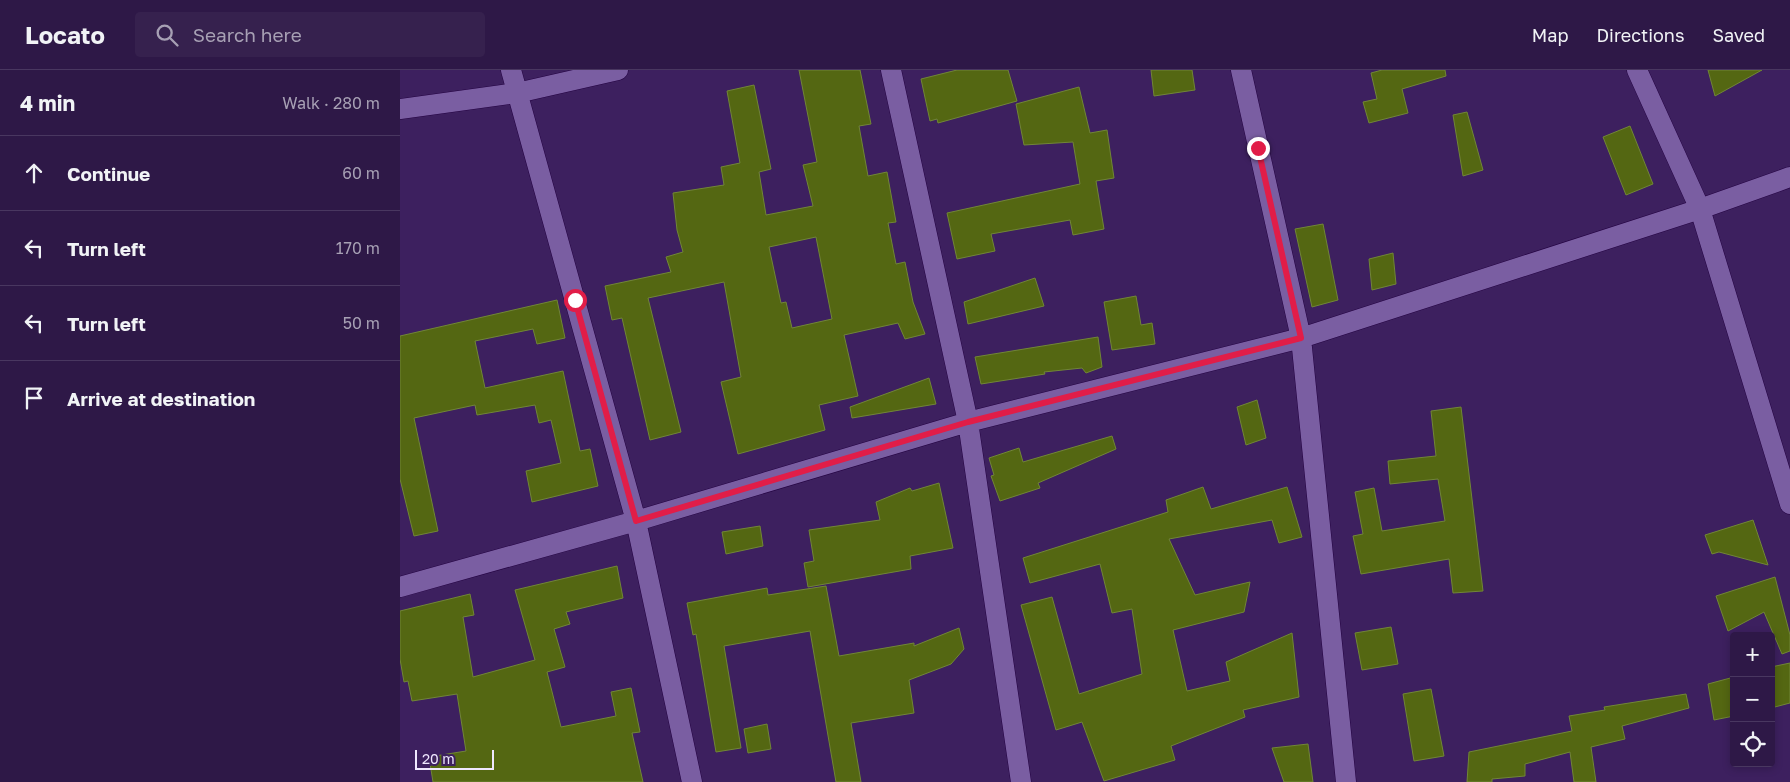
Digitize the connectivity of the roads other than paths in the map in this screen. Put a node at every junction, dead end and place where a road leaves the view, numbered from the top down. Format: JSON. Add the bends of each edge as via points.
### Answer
{"nodes":[{"id":1,"x":511,"y":70,"type":"edge"},
{"id":2,"x":618,"y":70,"type":"edge"},
{"id":3,"x":891,"y":70,"type":"edge"},
{"id":4,"x":1240,"y":70,"type":"edge"},
{"id":5,"x":1637,"y":70,"type":"edge"},
{"id":6,"x":518,"y":93,"type":"junction"},
{"id":7,"x":400,"y":109,"type":"edge"},
{"id":8,"x":1790,"y":177,"type":"edge"},
{"id":9,"x":1700,"y":209,"type":"junction"},
{"id":10,"x":1301,"y":338,"type":"junction"},
{"id":11,"x":968,"y":422,"type":"junction"},
{"id":12,"x":1790,"y":504,"type":"edge"},
{"id":13,"x":636,"y":521,"type":"junction"},
{"id":14,"x":400,"y":587,"type":"edge"},
{"id":15,"x":692,"y":782,"type":"edge"},
{"id":16,"x":1021,"y":782,"type":"edge"},
{"id":17,"x":1346,"y":782,"type":"edge"}],
"edges":[{"from":1,"to":6,"type":"street"},
{"from":2,"to":6,"type":"street"},
{"from":3,"to":11,"type":"street"},
{"from":4,"to":10,"type":"street"},
{"from":5,"to":9,"type":"street"},
{"from":6,"to":7,"type":"street"},
{"from":6,"to":13,"type":"street"},
{"from":8,"to":9,"type":"street"},
{"from":9,"to":10,"type":"street"},
{"from":9,"to":12,"type":"street"},
{"from":10,"to":11,"type":"street"},
{"from":10,"to":17,"type":"street"},
{"from":11,"to":13,"type":"street"},
{"from":11,"to":16,"type":"street"},
{"from":13,"to":14,"type":"street"},
{"from":13,"to":15,"type":"street"}]}
